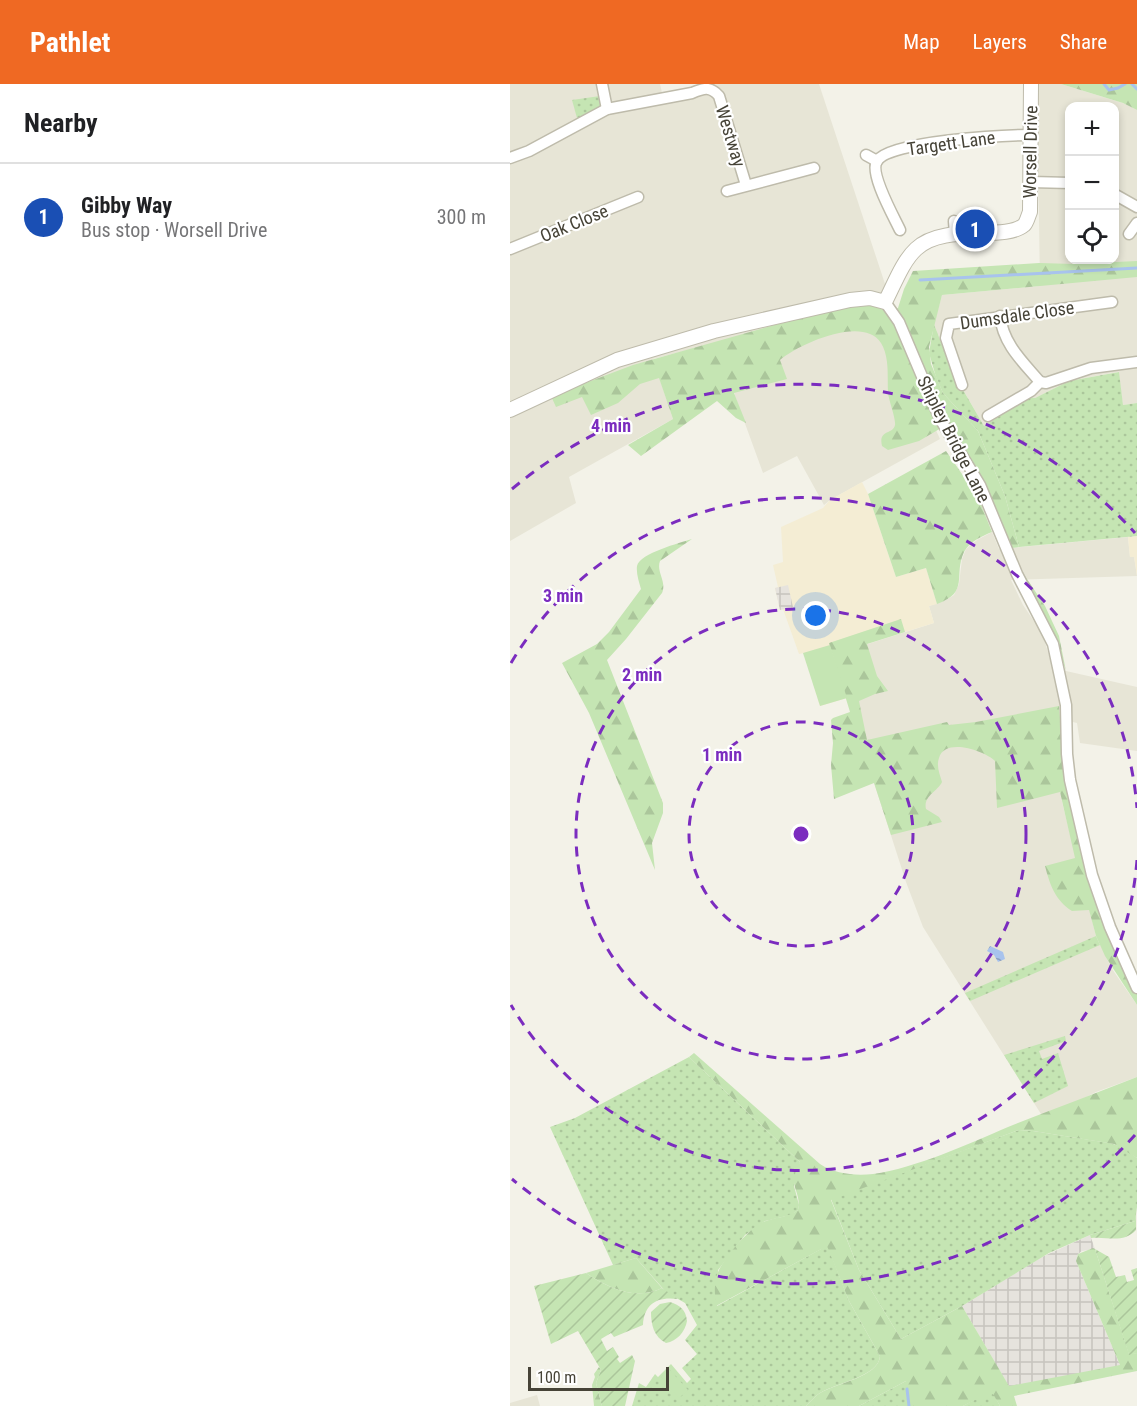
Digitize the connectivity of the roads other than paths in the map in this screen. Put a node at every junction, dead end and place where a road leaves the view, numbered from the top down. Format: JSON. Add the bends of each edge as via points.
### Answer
{"nodes":[{"id":1,"x":602,"y":84,"type":"edge"},
{"id":2,"x":1031,"y":84,"type":"edge"},
{"id":3,"x":607,"y":109,"type":"junction"},
{"id":4,"x":1031,"y":135,"type":"junction"},
{"id":5,"x":866,"y":155,"type":"dead end"},
{"id":6,"x":510,"y":158,"type":"edge"},
{"id":7,"x":877,"y":161,"type":"junction"},
{"id":8,"x":814,"y":168,"type":"dead end"},
{"id":9,"x":1031,"y":182,"type":"junction"},
{"id":10,"x":1065,"y":183,"type":"edge"},
{"id":11,"x":746,"y":185,"type":"junction"},
{"id":12,"x":727,"y":191,"type":"dead end"},
{"id":13,"x":638,"y":197,"type":"dead end"},
{"id":14,"x":1119,"y":197,"type":"edge"},
{"id":15,"x":1137,"y":207,"type":"edge"},
{"id":16,"x":1137,"y":223,"type":"edge"},
{"id":17,"x":900,"y":230,"type":"dead end"},
{"id":18,"x":1129,"y":234,"type":"dead end"},
{"id":19,"x":510,"y":249,"type":"edge"},
{"id":20,"x":885,"y":302,"type":"junction"},
{"id":21,"x":1112,"y":302,"type":"dead end"},
{"id":22,"x":1000,"y":316,"type":"junction"},
{"id":23,"x":1137,"y":362,"type":"edge"},
{"id":24,"x":1040,"y":382,"type":"junction"},
{"id":25,"x":962,"y":385,"type":"dead end"},
{"id":26,"x":510,"y":410,"type":"edge"},
{"id":27,"x":988,"y":416,"type":"dead end"},
{"id":28,"x":1137,"y":988,"type":"edge"}],
"edges":[{"from":1,"to":3,"type":"street"},
{"from":2,"to":4,"type":"street","name":"Worsell Drive"},
{"from":3,"to":6,"type":"street","name":"Westway"},
{"from":3,"to":11,"type":"street","name":"Westway","via":[[705,88],[713,90],[719,96]]},
{"from":4,"to":7,"type":"street","name":"Targett Lane","via":[[957,139],[886,153]]},
{"from":4,"to":9,"type":"street","name":"Worsell Drive"},
{"from":5,"to":7,"type":"street"},
{"from":7,"to":17,"type":"street","via":[[877,183]]},
{"from":8,"to":11,"type":"street"},
{"from":9,"to":10,"type":"street"},
{"from":9,"to":20,"type":"street","name":"Worsell Drive","via":[[1030,212],[1025,224],[1006,231],[955,227],[926,242],[915,250]]},
{"from":11,"to":12,"type":"street"},
{"from":13,"to":19,"type":"street","name":"Oak Close"},
{"from":14,"to":15,"type":"street"},
{"from":16,"to":18,"type":"street"},
{"from":20,"to":26,"type":"street","via":[[870,298],[850,300],[714,331],[617,360]]},
{"from":20,"to":28,"type":"street","name":"Shipley Bridge Lane","via":[[897,317],[940,419],[980,485],[1014,567],[1053,644],[1066,705],[1070,780],[1092,875]]},
{"from":21,"to":22,"type":"street","name":"Dumsdale Close"},
{"from":22,"to":24,"type":"street","via":[[1012,350]]},
{"from":22,"to":25,"type":"street","name":"Dumsdale Close","via":[[949,324],[946,338]]},
{"from":23,"to":24,"type":"street","via":[[1091,368]]},
{"from":24,"to":27,"type":"street"}]}
